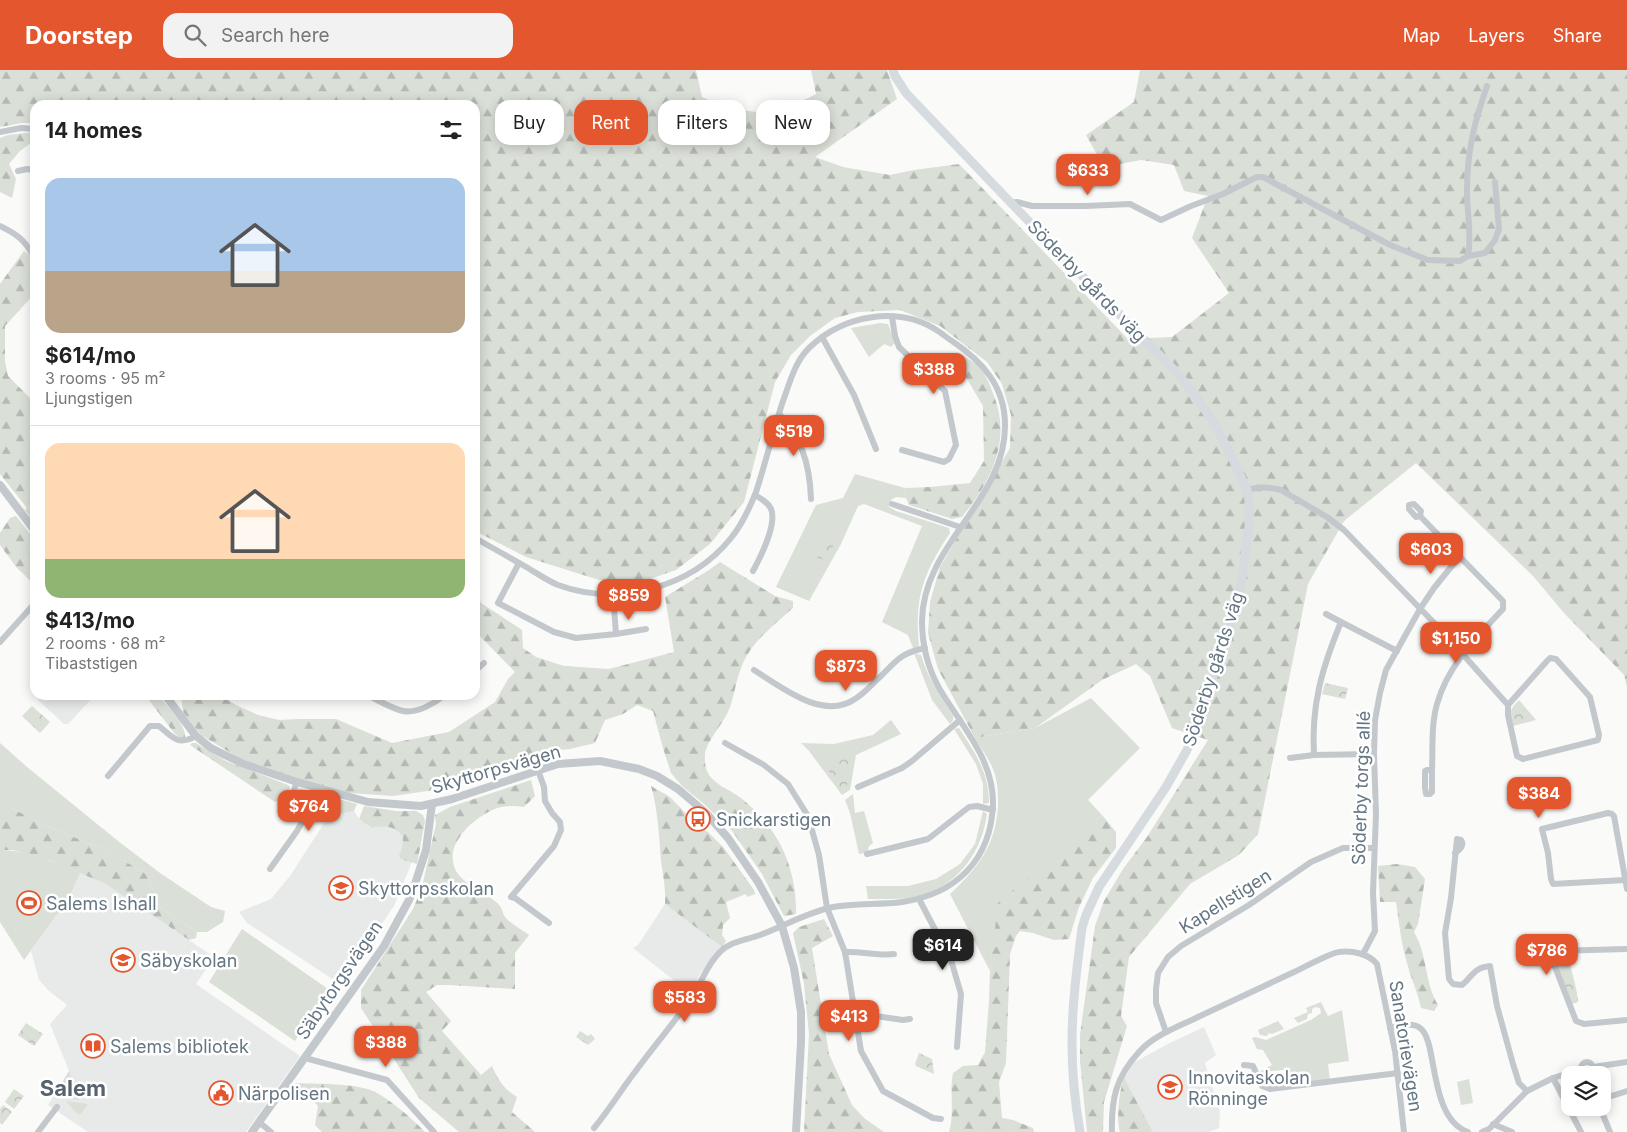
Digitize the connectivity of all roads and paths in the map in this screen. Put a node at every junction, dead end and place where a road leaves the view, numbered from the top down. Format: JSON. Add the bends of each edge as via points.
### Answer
{"nodes":[{"id":1,"x":893,"y":70,"type":"edge"},
{"id":2,"x":1487,"y":86,"type":"dead end"},
{"id":3,"x":30,"y":129,"type":"edge"},
{"id":4,"x":0,"y":132,"type":"edge"},
{"id":5,"x":30,"y":169,"type":"edge"},
{"id":6,"x":18,"y":171,"type":"dead end"},
{"id":7,"x":1495,"y":182,"type":"dead end"},
{"id":8,"x":1012,"y":203,"type":"junction"},
{"id":9,"x":0,"y":226,"type":"edge"},
{"id":10,"x":30,"y":250,"type":"edge"},
{"id":11,"x":1468,"y":256,"type":"junction"},
{"id":12,"x":892,"y":317,"type":"junction"},
{"id":13,"x":822,"y":337,"type":"junction"},
{"id":14,"x":779,"y":414,"type":"junction"},
{"id":15,"x":876,"y":449,"type":"dead end"},
{"id":16,"x":902,"y":450,"type":"dead end"},
{"id":17,"x":0,"y":485,"type":"edge"},
{"id":18,"x":1247,"y":490,"type":"junction"},
{"id":19,"x":755,"y":495,"type":"junction"},
{"id":20,"x":811,"y":499,"type":"dead end"},
{"id":21,"x":892,"y":504,"type":"dead end"},
{"id":22,"x":1420,"y":516,"type":"dead end"},
{"id":23,"x":30,"y":524,"type":"edge"},
{"id":24,"x":960,"y":527,"type":"junction"},
{"id":25,"x":480,"y":541,"type":"edge"},
{"id":26,"x":1460,"y":556,"type":"junction"},
{"id":27,"x":520,"y":563,"type":"junction"},
{"id":28,"x":753,"y":571,"type":"dead end"},
{"id":29,"x":613,"y":595,"type":"junction"},
{"id":30,"x":30,"y":609,"type":"edge"},
{"id":31,"x":1420,"y":609,"type":"junction"},
{"id":32,"x":1326,"y":614,"type":"dead end"},
{"id":33,"x":1341,"y":622,"type":"junction"},
{"id":34,"x":646,"y":629,"type":"dead end"},
{"id":35,"x":616,"y":634,"type":"junction"},
{"id":36,"x":0,"y":642,"type":"edge"},
{"id":37,"x":925,"y":648,"type":"junction"},
{"id":38,"x":1397,"y":651,"type":"junction"},
{"id":39,"x":1462,"y":654,"type":"junction"},
{"id":40,"x":484,"y":663,"type":"dead end"},
{"id":41,"x":480,"y":667,"type":"edge"},
{"id":42,"x":754,"y":670,"type":"dead end"},
{"id":43,"x":168,"y":700,"type":"edge"},
{"id":44,"x":378,"y":700,"type":"edge"},
{"id":45,"x":439,"y":700,"type":"edge"},
{"id":46,"x":1508,"y":705,"type":"junction"},
{"id":47,"x":960,"y":720,"type":"junction"},
{"id":48,"x":196,"y":736,"type":"junction"},
{"id":49,"x":726,"y":743,"type":"dead end"},
{"id":50,"x":1374,"y":754,"type":"junction"},
{"id":51,"x":1314,"y":755,"type":"junction"},
{"id":52,"x":1290,"y":758,"type":"dead end"},
{"id":53,"x":538,"y":770,"type":"junction"},
{"id":54,"x":1432,"y":770,"type":"dead end"},
{"id":55,"x":108,"y":776,"type":"dead end"},
{"id":56,"x":297,"y":782,"type":"junction"},
{"id":57,"x":858,"y":787,"type":"dead end"},
{"id":58,"x":432,"y":804,"type":"junction"},
{"id":59,"x":993,"y":810,"type":"junction"},
{"id":60,"x":1374,"y":848,"type":"junction"},
{"id":61,"x":867,"y":854,"type":"dead end"},
{"id":62,"x":1455,"y":854,"type":"dead end"},
{"id":63,"x":270,"y":869,"type":"dead end"},
{"id":64,"x":1626,"y":880,"type":"junction"},
{"id":65,"x":1627,"y":888,"type":"edge"},
{"id":66,"x":919,"y":899,"type":"junction"},
{"id":67,"x":827,"y":908,"type":"junction"},
{"id":68,"x":549,"y":923,"type":"dead end"},
{"id":69,"x":782,"y":926,"type":"junction"},
{"id":70,"x":1627,"y":949,"type":"edge"},
{"id":71,"x":845,"y":952,"type":"junction"},
{"id":72,"x":894,"y":954,"type":"dead end"},
{"id":73,"x":1362,"y":954,"type":"junction"},
{"id":74,"x":855,"y":1013,"type":"junction"},
{"id":75,"x":910,"y":1019,"type":"dead end"},
{"id":76,"x":1627,"y":1020,"type":"edge"},
{"id":77,"x":1390,"y":1028,"type":"junction"},
{"id":78,"x":1166,"y":1032,"type":"junction"},
{"id":79,"x":957,"y":1047,"type":"dead end"},
{"id":80,"x":304,"y":1058,"type":"junction"},
{"id":81,"x":1627,"y":1062,"type":"edge"},
{"id":82,"x":1244,"y":1065,"type":"dead end"},
{"id":83,"x":1582,"y":1066,"type":"edge"},
{"id":84,"x":1592,"y":1066,"type":"edge"},
{"id":85,"x":1600,"y":1066,"type":"edge"},
{"id":86,"x":1398,"y":1072,"type":"junction"},
{"id":87,"x":1561,"y":1075,"type":"edge"},
{"id":88,"x":1552,"y":1078,"type":"junction"},
{"id":89,"x":1527,"y":1091,"type":"junction"},
{"id":90,"x":1627,"y":1091,"type":"edge"},
{"id":91,"x":1611,"y":1096,"type":"edge"},
{"id":92,"x":57,"y":1106,"type":"dead end"},
{"id":93,"x":1603,"y":1116,"type":"edge"},
{"id":94,"x":941,"y":1119,"type":"dead end"},
{"id":95,"x":259,"y":1122,"type":"junction"},
{"id":96,"x":1493,"y":1124,"type":"junction"},
{"id":97,"x":594,"y":1128,"type":"dead end"},
{"id":98,"x":38,"y":1132,"type":"edge"},
{"id":99,"x":252,"y":1132,"type":"edge"},
{"id":100,"x":271,"y":1132,"type":"edge"},
{"id":101,"x":434,"y":1132,"type":"edge"},
{"id":102,"x":796,"y":1132,"type":"edge"},
{"id":103,"x":1080,"y":1132,"type":"edge"},
{"id":104,"x":1112,"y":1132,"type":"edge"},
{"id":105,"x":1404,"y":1132,"type":"edge"},
{"id":106,"x":1468,"y":1132,"type":"edge"},
{"id":107,"x":1482,"y":1132,"type":"edge"},
{"id":108,"x":1512,"y":1132,"type":"edge"},
{"id":109,"x":1581,"y":1132,"type":"edge"},
{"id":110,"x":1610,"y":1132,"type":"edge"}],
"edges":[{"from":1,"to":8,"type":"main road","name":"Söderby gårds väg","via":[[906,93]]},
{"from":2,"to":11,"type":"street","via":[[1475,118],[1468,153]]},
{"from":3,"to":4,"type":"street"},
{"from":5,"to":6,"type":"street"},
{"from":7,"to":11,"type":"street","via":[[1499,229],[1495,240],[1485,253]]},
{"from":8,"to":11,"type":"street","via":[[1032,206],[1130,204],[1161,220],[1263,176],[1390,245],[1428,260],[1460,262]]},
{"from":8,"to":18,"type":"main road","name":"Söderby gårds väg","via":[[1168,363],[1194,394],[1216,426]]},
{"from":9,"to":10,"type":"street","via":[[15,233]]},
{"from":12,"to":13,"type":"street","via":[[858,319]]},
{"from":12,"to":16,"type":"street","via":[[899,348],[945,391],[956,445],[950,459],[944,462]]},
{"from":12,"to":24,"type":"street","via":[[929,326],[964,349],[994,381],[1000,397],[1005,425],[1003,450],[987,488]]},
{"from":13,"to":14,"type":"street","via":[[800,359]]},
{"from":13,"to":15,"type":"street","via":[[854,395]]},
{"from":14,"to":19,"type":"street"},
{"from":14,"to":20,"type":"street","via":[[803,449]]},
{"from":17,"to":23,"type":"street"},
{"from":18,"to":31,"type":"street","via":[[1257,487],[1281,490],[1327,517],[1344,530]]},
{"from":18,"to":103,"type":"main road","name":"Söderby gårds väg","via":[[1249,527],[1241,584],[1226,640],[1187,750],[1099,887],[1082,928],[1072,1042]]},
{"from":19,"to":28,"type":"street","via":[[770,505],[772,519],[763,553]]},
{"from":19,"to":29,"type":"street","via":[[734,535],[698,568],[655,588]]},
{"from":21,"to":24,"type":"street"},
{"from":22,"to":26,"type":"street"},
{"from":24,"to":37,"type":"street","via":[[937,564],[926,592],[922,619]]},
{"from":25,"to":27,"type":"street"},
{"from":26,"to":31,"type":"street","name":"Söderby torgs allé"},
{"from":26,"to":39,"type":"street","via":[[1504,604]]},
{"from":27,"to":29,"type":"street","via":[[556,584],[593,594]]},
{"from":27,"to":35,"type":"street","via":[[498,602],[554,632],[576,638]]},
{"from":29,"to":35,"type":"street"},
{"from":30,"to":36,"type":"street"},
{"from":31,"to":38,"type":"street","name":"Söderby torgs allé"},
{"from":31,"to":39,"type":"street"},
{"from":32,"to":33,"type":"street"},
{"from":33,"to":38,"type":"street"},
{"from":33,"to":51,"type":"street","via":[[1323,670],[1316,703]]},
{"from":34,"to":35,"type":"street"},
{"from":37,"to":42,"type":"street","via":[[902,655],[862,694],[840,705],[808,702]]},
{"from":37,"to":47,"type":"street","via":[[937,685]]},
{"from":38,"to":50,"type":"street","name":"Söderby torgs allé","via":[[1386,670],[1380,693]]},
{"from":39,"to":46,"type":"street"},
{"from":39,"to":54,"type":"street","via":[[1437,703]]},
{"from":40,"to":41,"type":"street"},
{"from":43,"to":48,"type":"street","name":"Skyttorpsvägen"},
{"from":44,"to":45,"type":"street","via":[[403,711],[413,711]]},
{"from":46,"to":46,"type":"street","via":[[1550,658],[1556,659],[1590,697],[1598,740],[1519,758]]},
{"from":47,"to":57,"type":"street","via":[[902,768]]},
{"from":47,"to":59,"type":"street","via":[[992,782]]},
{"from":48,"to":55,"type":"street","via":[[183,742],[159,726],[150,726]]},
{"from":48,"to":56,"type":"street","name":"Skyttorpsvägen","via":[[211,748],[244,764]]},
{"from":49,"to":67,"type":"street","via":[[764,765],[788,784],[808,816],[819,855]]},
{"from":50,"to":51,"type":"street"},
{"from":50,"to":60,"type":"street","name":"Söderby torgs allé"},
{"from":51,"to":52,"type":"street"},
{"from":53,"to":58,"type":"street","name":"Skyttorpsvägen"},
{"from":53,"to":68,"type":"street","via":[[545,801],[560,822],[561,830],[554,846],[511,897]]},
{"from":53,"to":69,"type":"street","name":"Skyttorpsvägen","via":[[558,764],[600,761],[639,769],[678,789],[728,838],[758,882]]},
{"from":56,"to":58,"type":"street","name":"Skyttorpsvägen","via":[[368,802]]},
{"from":56,"to":63,"type":"street","via":[[292,795],[306,815]]},
{"from":58,"to":80,"type":"street","name":"Säbytorgsvägen","via":[[426,850],[409,900],[384,946]]},
{"from":59,"to":61,"type":"street","via":[[977,806],[969,808],[928,839]]},
{"from":59,"to":66,"type":"street","via":[[986,840],[968,870],[957,882]]},
{"from":60,"to":73,"type":"street","name":"Söderby torgs allé","via":[[1375,931]]},
{"from":60,"to":78,"type":"street","name":"Kapellstigen","via":[[1343,848],[1311,862],[1168,957],[1158,973],[1156,989],[1156,1003]]},
{"from":62,"to":89,"type":"street","via":[[1444,933],[1450,979],[1458,986],[1475,971],[1490,966],[1496,1006],[1513,1064],[1519,1083]]},
{"from":64,"to":64,"type":"street","via":[[1612,814],[1608,812],[1542,830],[1553,884]]},
{"from":64,"to":65,"type":"street"},
{"from":66,"to":67,"type":"street"},
{"from":66,"to":79,"type":"street","via":[[951,960],[961,994]]},
{"from":67,"to":69,"type":"street"},
{"from":67,"to":71,"type":"street"},
{"from":69,"to":97,"type":"street","via":[[732,943],[717,955],[692,997]]},
{"from":69,"to":102,"type":"street","name":"Skyttorpsvägen","via":[[794,968],[801,1012]]},
{"from":70,"to":76,"type":"street","via":[[1550,954],[1576,1021],[1584,1024]]},
{"from":71,"to":72,"type":"street"},
{"from":71,"to":74,"type":"street"},
{"from":73,"to":77,"type":"street","name":"Sanatorievägen","via":[[1378,964]]},
{"from":73,"to":78,"type":"street","via":[[1339,952]]},
{"from":74,"to":75,"type":"street"},
{"from":74,"to":94,"type":"street","via":[[861,1051],[884,1091],[933,1118]]},
{"from":77,"to":86,"type":"street","name":"Sanatorievägen"},
{"from":77,"to":106,"type":"street","via":[[1416,1026],[1423,1031],[1444,1108],[1455,1125]]},
{"from":78,"to":104,"type":"street","via":[[1140,1050],[1119,1081],[1112,1107]]},
{"from":80,"to":95,"type":"street","name":"Säbytorgsvägen"},
{"from":80,"to":101,"type":"street","via":[[387,1080]]},
{"from":81,"to":85,"type":"street"},
{"from":82,"to":86,"type":"street","via":[[1253,1066],[1262,1086],[1270,1089]]},
{"from":83,"to":84,"type":"street","via":[[1587,1062]]},
{"from":86,"to":105,"type":"street","name":"Sanatorievägen"},
{"from":87,"to":88,"type":"street"},
{"from":88,"to":89,"type":"street"},
{"from":88,"to":109,"type":"street"},
{"from":89,"to":96,"type":"street"},
{"from":90,"to":91,"type":"street"},
{"from":92,"to":98,"type":"street"},
{"from":93,"to":110,"type":"street"},
{"from":95,"to":99,"type":"street","name":"Säbytorgsvägen"},
{"from":95,"to":100,"type":"street"},
{"from":96,"to":107,"type":"street"},
{"from":96,"to":108,"type":"street"}]}
